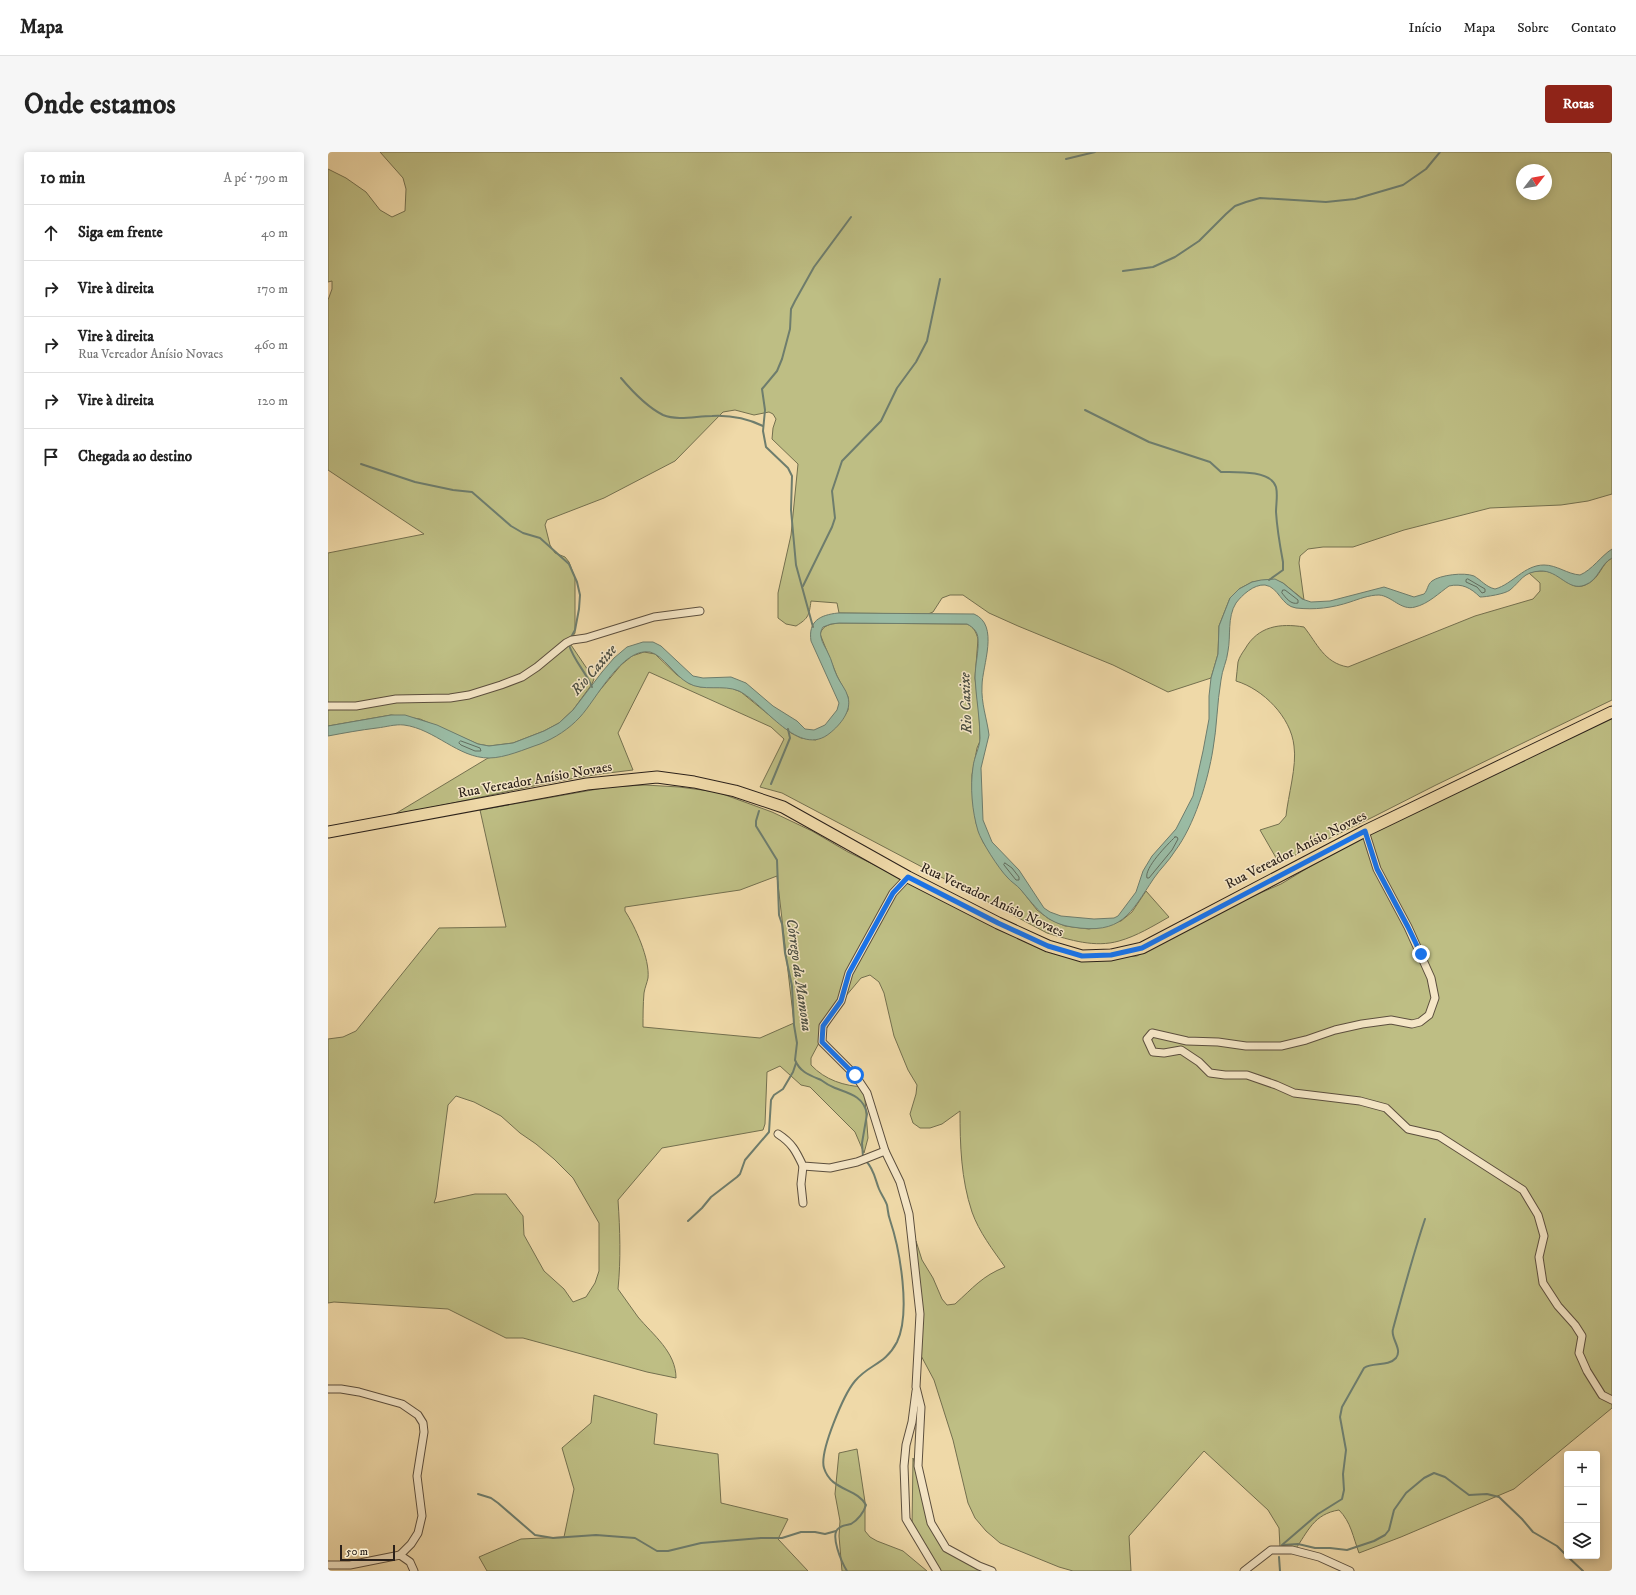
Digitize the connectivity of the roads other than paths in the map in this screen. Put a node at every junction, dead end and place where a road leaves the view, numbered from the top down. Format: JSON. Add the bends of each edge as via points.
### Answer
{"nodes":[{"id":1,"x":700,"y":611,"type":"dead end"},
{"id":2,"x":328,"y":706,"type":"edge"},
{"id":3,"x":1612,"y":712,"type":"edge"},
{"id":4,"x":1365,"y":831,"type":"junction"},
{"id":5,"x":328,"y":832,"type":"edge"},
{"id":6,"x":908,"y":877,"type":"junction"},
{"id":7,"x":778,"y":1134,"type":"dead end"},
{"id":8,"x":885,"y":1151,"type":"junction"},
{"id":9,"x":803,"y":1166,"type":"junction"},
{"id":10,"x":803,"y":1203,"type":"dead end"},
{"id":11,"x":916,"y":1387,"type":"junction"},
{"id":12,"x":328,"y":1389,"type":"edge"},
{"id":13,"x":1612,"y":1400,"type":"edge"},
{"id":14,"x":400,"y":1554,"type":"junction"},
{"id":15,"x":328,"y":1565,"type":"edge"},
{"id":16,"x":414,"y":1571,"type":"edge"},
{"id":17,"x":937,"y":1571,"type":"edge"},
{"id":18,"x":992,"y":1571,"type":"edge"},
{"id":19,"x":1244,"y":1571,"type":"edge"},
{"id":20,"x":1350,"y":1571,"type":"edge"}],
"edges":[{"from":1,"to":2,"type":"street","via":[[654,617],[572,640],[522,677],[469,695],[396,699],[356,706]]},
{"from":3,"to":4,"type":"main road","name":"Rua Vereador Anísio Novaes"},
{"from":4,"to":6,"type":"main road","name":"Rua Vereador Anísio Novaes","via":[[1142,948],[1111,955],[1082,956],[1048,946]]},
{"from":4,"to":13,"type":"street","via":[[1377,869],[1408,927],[1431,978],[1435,998],[1429,1015],[1412,1024],[1391,1020],[1362,1024],[1281,1046],[1187,1041],[1152,1033],[1147,1039],[1153,1052],[1181,1050],[1210,1073],[1247,1075],[1294,1093],[1360,1101],[1386,1108],[1408,1129],[1439,1136],[1523,1190],[1538,1215],[1544,1236],[1539,1257],[1543,1283],[1582,1336],[1579,1353],[1587,1371],[1602,1395]]},
{"from":5,"to":6,"type":"main road","name":"Rua Vereador Anísio Novaes","via":[[587,784],[657,777],[735,791],[783,808]]},
{"from":6,"to":8,"type":"street","via":[[893,893],[849,973],[841,1001],[823,1026],[822,1042],[855,1075],[867,1093]]},
{"from":7,"to":9,"type":"street","via":[[789,1140]]},
{"from":8,"to":9,"type":"street","via":[[858,1162],[830,1168]]},
{"from":8,"to":11,"type":"street","via":[[900,1182],[910,1222],[920,1314]]},
{"from":9,"to":10,"type":"street"},
{"from":11,"to":17,"type":"street","via":[[904,1466],[906,1519]]},
{"from":11,"to":18,"type":"street","via":[[921,1407],[918,1466],[931,1523],[946,1548]]},
{"from":12,"to":14,"type":"street","via":[[359,1392],[402,1404],[418,1415],[423,1422],[424,1432],[417,1476],[422,1516],[418,1532],[411,1544]]},
{"from":14,"to":15,"type":"street","via":[[350,1565]]},
{"from":14,"to":16,"type":"street","via":[[410,1562]]},
{"from":19,"to":20,"type":"street","via":[[1271,1550],[1292,1550],[1319,1556]]}]}
